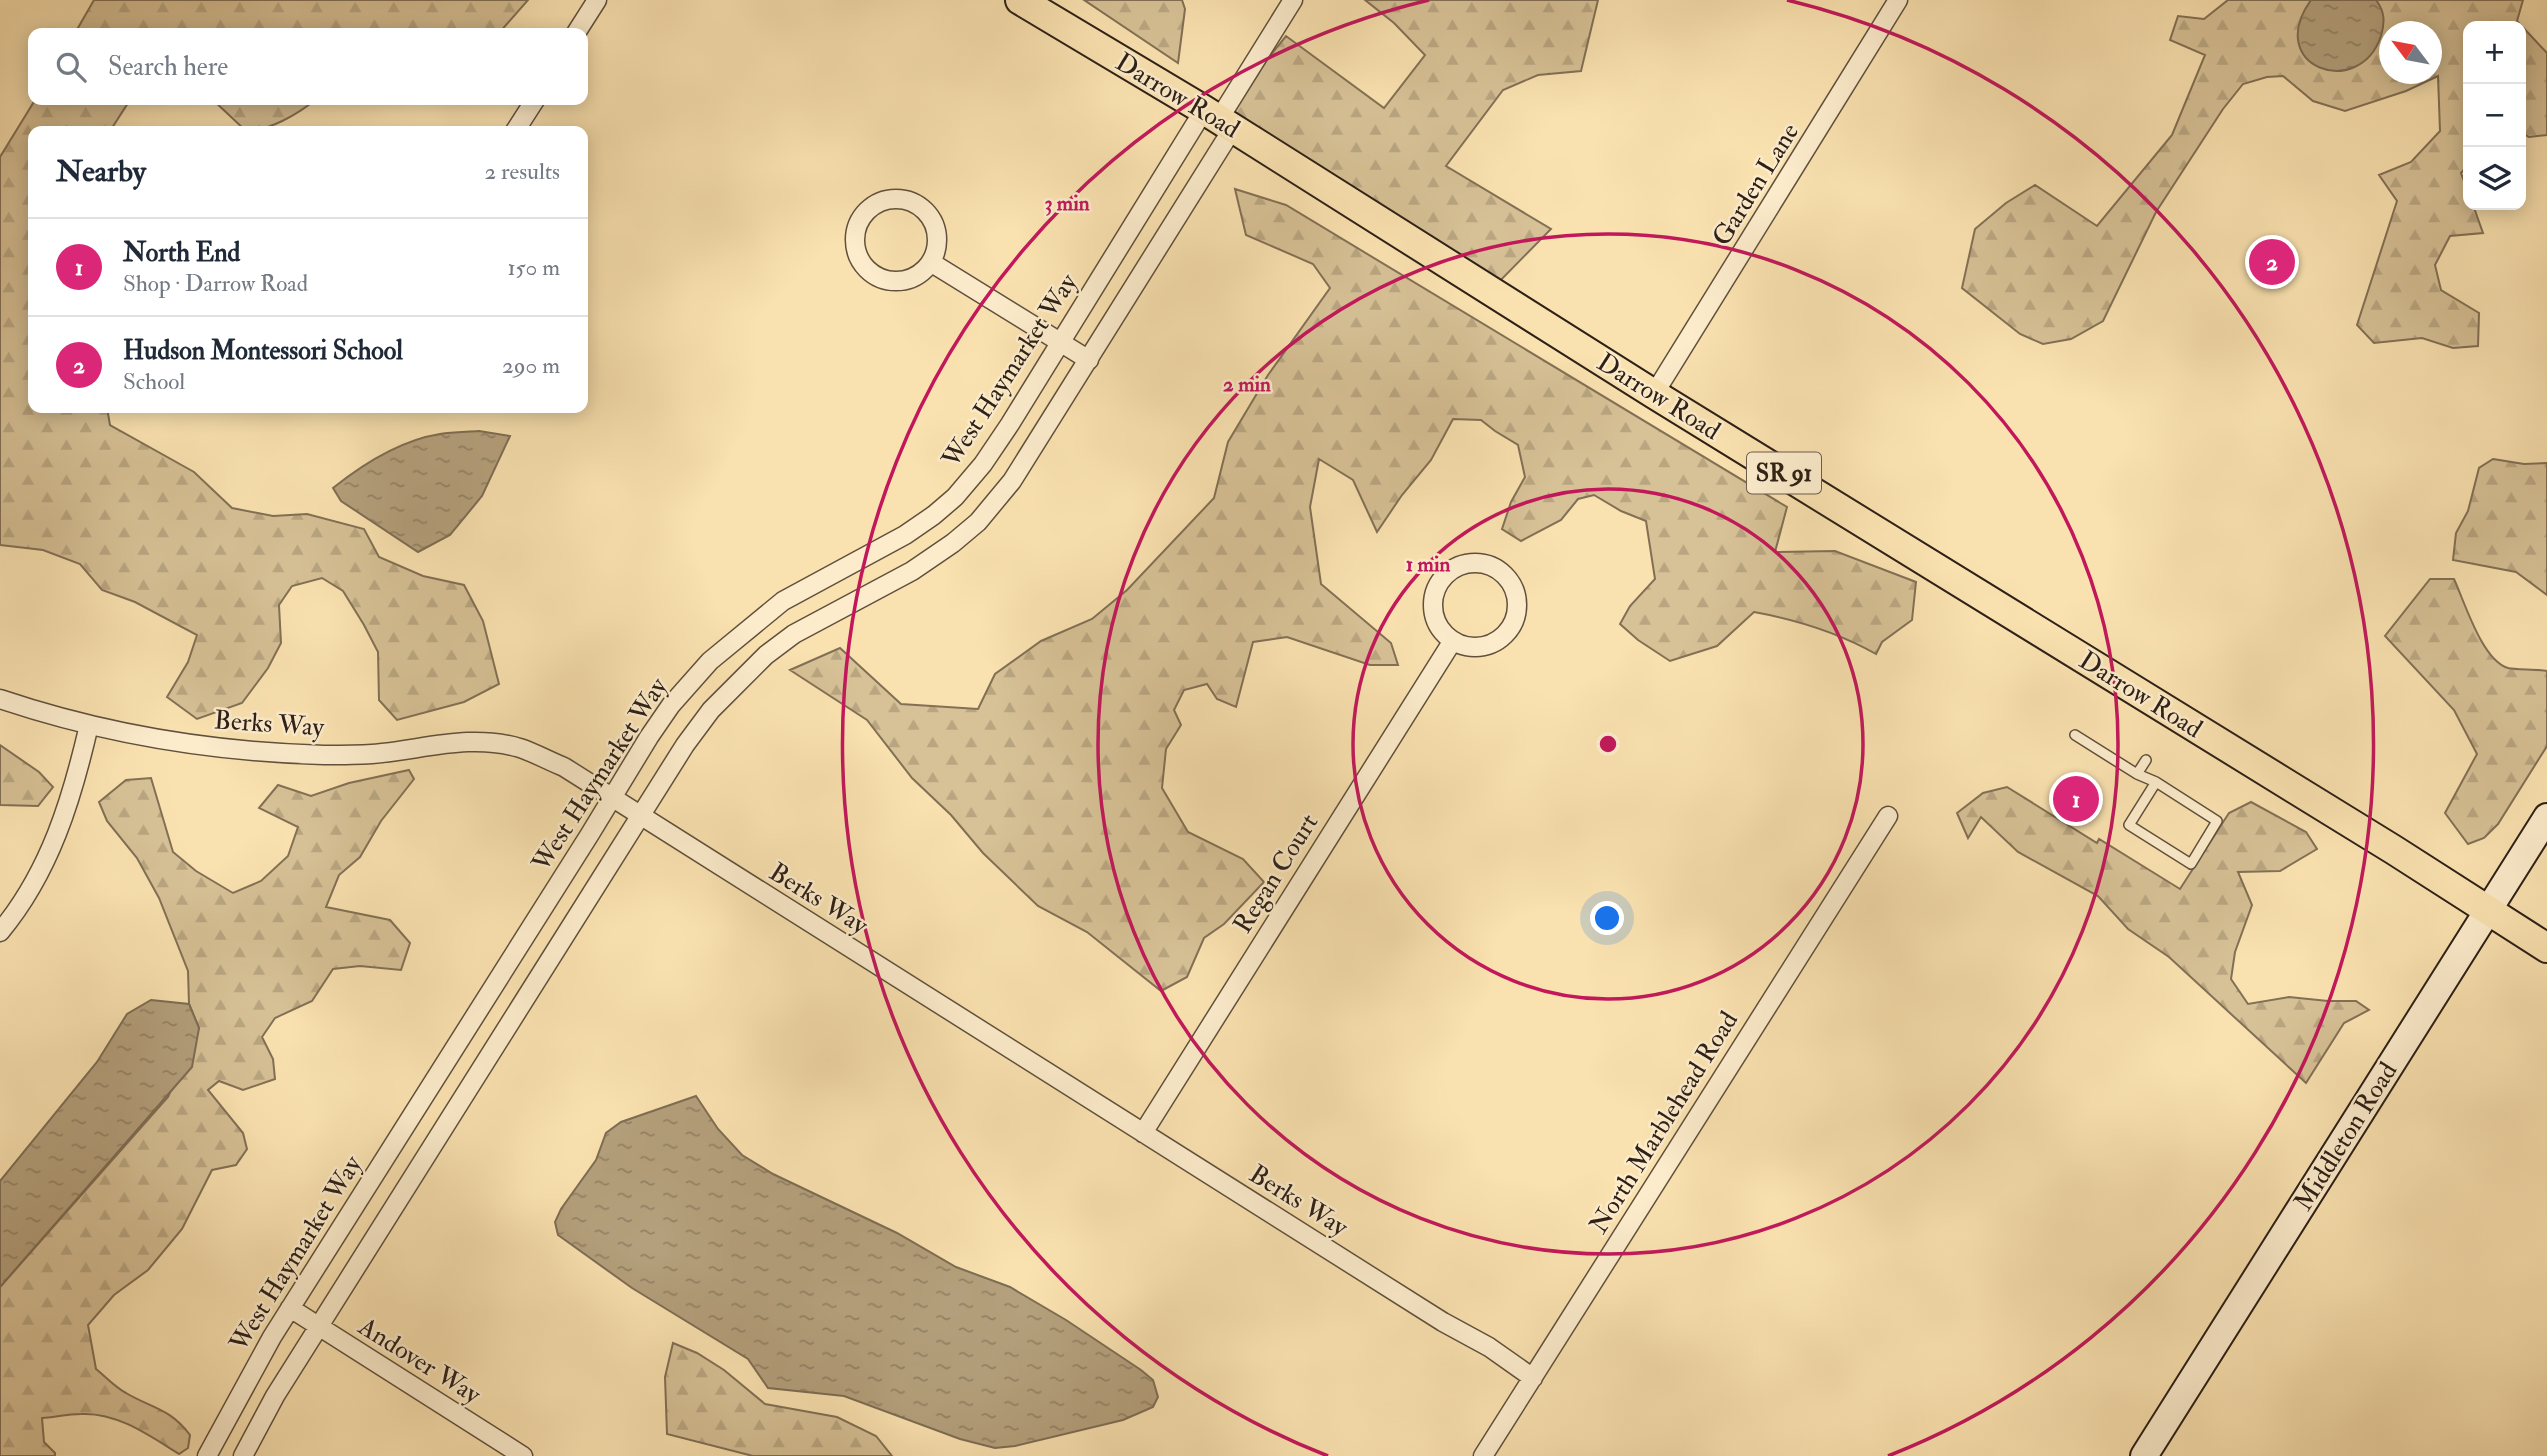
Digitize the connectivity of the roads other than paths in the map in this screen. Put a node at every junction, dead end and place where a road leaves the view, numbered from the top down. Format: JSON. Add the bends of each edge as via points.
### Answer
{"nodes":[{"id":1,"x":597,"y":0,"type":"edge"},
{"id":2,"x":1020,"y":0,"type":"edge"},
{"id":3,"x":1293,"y":0,"type":"edge"},
{"id":4,"x":1898,"y":0,"type":"edge"},
{"id":5,"x":579,"y":28,"type":"edge"},
{"id":6,"x":532,"y":105,"type":"edge"},
{"id":7,"x":1219,"y":119,"type":"junction"},
{"id":8,"x":518,"y":126,"type":"edge"},
{"id":9,"x":932,"y":263,"type":"junction"},
{"id":10,"x":1061,"y":343,"type":"junction"},
{"id":11,"x":1088,"y":360,"type":"junction"},
{"id":12,"x":1654,"y":394,"type":"junction"},
{"id":13,"x":1452,"y":642,"type":"junction"},
{"id":14,"x":0,"y":699,"type":"edge"},
{"id":15,"x":89,"y":725,"type":"junction"},
{"id":16,"x":2075,"y":735,"type":"dead end"},
{"id":17,"x":2146,"y":761,"type":"dead end"},
{"id":18,"x":2137,"y":774,"type":"junction"},
{"id":19,"x":2156,"y":782,"type":"junction"},
{"id":20,"x":612,"y":798,"type":"junction"},
{"id":21,"x":1888,"y":816,"type":"dead end"},
{"id":22,"x":642,"y":817,"type":"junction"},
{"id":23,"x":2547,"y":817,"type":"edge"},
{"id":24,"x":2489,"y":911,"type":"junction"},
{"id":25,"x":0,"y":932,"type":"edge"},
{"id":26,"x":2547,"y":948,"type":"edge"},
{"id":27,"x":1143,"y":1133,"type":"junction"},
{"id":28,"x":290,"y":1308,"type":"junction"},
{"id":29,"x":319,"y":1327,"type":"junction"},
{"id":30,"x":1533,"y":1378,"type":"junction"},
{"id":31,"x":206,"y":1456,"type":"edge"},
{"id":32,"x":243,"y":1456,"type":"edge"},
{"id":33,"x":523,"y":1456,"type":"edge"},
{"id":34,"x":1483,"y":1456,"type":"edge"},
{"id":35,"x":2144,"y":1456,"type":"edge"}],
"edges":[{"from":1,"to":5,"type":"street"},
{"from":2,"to":7,"type":"main road","name":"Darrow Road","number":"SR 91"},
{"from":3,"to":7,"type":"street"},
{"from":4,"to":12,"type":"street","name":"Garden Lane"},
{"from":6,"to":8,"type":"street"},
{"from":7,"to":10,"type":"street","name":"West Haymarket Way"},
{"from":7,"to":11,"type":"street"},
{"from":7,"to":12,"type":"main road","name":"Darrow Road","number":"SR 91"},
{"from":9,"to":9,"type":"street","via":[[916,278],[894,283],[873,276],[858,260],[853,239],[860,218],[876,203],[897,198],[918,205],[933,220],[938,242]]},
{"from":9,"to":10,"type":"street"},
{"from":10,"to":11,"type":"street"},
{"from":10,"to":20,"type":"street","name":"West Haymarket Way","via":[[989,454],[955,497],[905,535],[783,601],[729,643],[671,705]]},
{"from":11,"to":22,"type":"street","via":[[1013,481],[978,522],[912,571],[794,634],[766,655],[711,710]]},
{"from":12,"to":24,"type":"main road","name":"Darrow Road","number":"SR 91"},
{"from":13,"to":13,"type":"street","via":[[1434,614],[1438,582],[1455,567],[1476,562],[1498,568],[1513,585],[1518,607],[1511,628],[1495,643],[1484,646]]},
{"from":13,"to":27,"type":"street","name":"Regan Court"},
{"from":14,"to":15,"type":"street","name":"Berks Way"},
{"from":15,"to":20,"type":"street","name":"Berks Way","via":[[171,741],[325,755],[372,754],[446,742],[519,748],[564,767]]},
{"from":15,"to":25,"type":"street","via":[[51,849]]},
{"from":16,"to":18,"type":"lane"},
{"from":17,"to":18,"type":"lane"},
{"from":18,"to":19,"type":"lane"},
{"from":19,"to":19,"type":"lane","via":[[2217,821],[2191,864],[2129,825]]},
{"from":20,"to":22,"type":"street","name":"Berks Way"},
{"from":20,"to":28,"type":"street","name":"West Haymarket Way"},
{"from":21,"to":30,"type":"street","name":"North Marblehead Road"},
{"from":22,"to":27,"type":"street","name":"Berks Way"},
{"from":22,"to":29,"type":"street"},
{"from":23,"to":24,"type":"street","name":"Middleton Road"},
{"from":24,"to":26,"type":"main road","name":"Darrow Road","number":"SR 91"},
{"from":24,"to":35,"type":"street","name":"Middleton Road"},
{"from":27,"to":30,"type":"street","name":"Berks Way"},
{"from":28,"to":29,"type":"street","name":"Andover Way"},
{"from":28,"to":31,"type":"street","name":"West Haymarket Way"},
{"from":29,"to":32,"type":"street"},
{"from":29,"to":33,"type":"street","name":"Andover Way"},
{"from":30,"to":34,"type":"street","name":"North Marblehead Road"}]}
